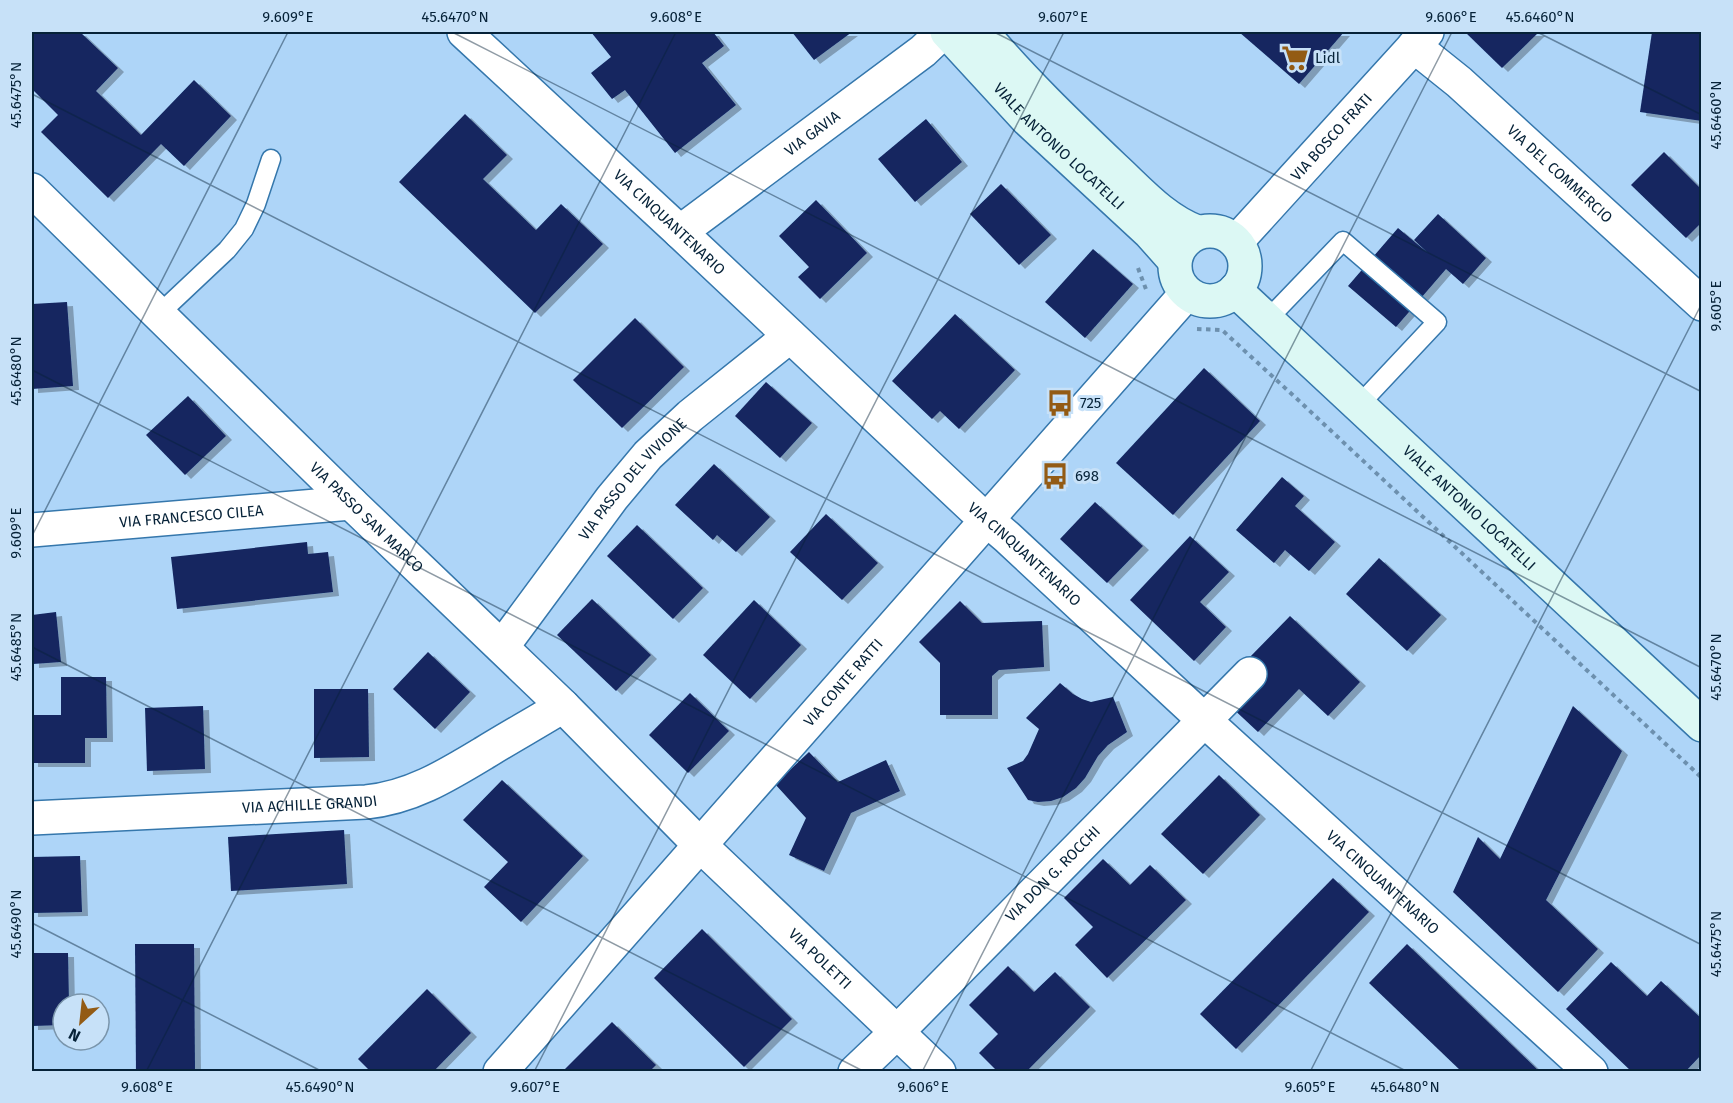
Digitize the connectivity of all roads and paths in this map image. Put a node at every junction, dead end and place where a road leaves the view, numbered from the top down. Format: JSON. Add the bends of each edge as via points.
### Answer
{"nodes":[{"id":1,"x":464,"y":32,"type":"edge"},
{"id":2,"x":945,"y":32,"type":"edge"},
{"id":3,"x":982,"y":32,"type":"edge"},
{"id":4,"x":1421,"y":39,"type":"edge"},
{"id":5,"x":271,"y":159,"type":"dead end"},
{"id":6,"x":32,"y":190,"type":"edge"},
{"id":7,"x":680,"y":232,"type":"junction"},
{"id":8,"x":1197,"y":232,"type":"junction"},
{"id":9,"x":1236,"y":242,"type":"junction"},
{"id":10,"x":1174,"y":260,"type":"junction"},
{"id":11,"x":1135,"y":261,"type":"dead end"},
{"id":12,"x":1235,"y":290,"type":"junction"},
{"id":13,"x":1179,"y":303,"type":"junction"},
{"id":14,"x":1701,"y":304,"type":"edge"},
{"id":15,"x":158,"y":315,"type":"junction"},
{"id":16,"x":1267,"y":320,"type":"junction"},
{"id":17,"x":790,"y":336,"type":"junction"},
{"id":18,"x":1359,"y":405,"type":"junction"},
{"id":19,"x":351,"y":503,"type":"junction"},
{"id":20,"x":987,"y":520,"type":"junction"},
{"id":21,"x":32,"y":530,"type":"edge"},
{"id":22,"x":502,"y":647,"type":"junction"},
{"id":23,"x":1250,"y":674,"type":"dead end"},
{"id":24,"x":563,"y":706,"type":"junction"},
{"id":25,"x":1204,"y":720,"type":"junction"},
{"id":26,"x":1701,"y":725,"type":"edge"},
{"id":27,"x":1701,"y":778,"type":"edge"},
{"id":28,"x":32,"y":818,"type":"edge"},
{"id":29,"x":700,"y":845,"type":"junction"},
{"id":30,"x":898,"y":1031,"type":"junction"},
{"id":31,"x":500,"y":1071,"type":"edge"},
{"id":32,"x":855,"y":1071,"type":"edge"},
{"id":33,"x":939,"y":1071,"type":"edge"},
{"id":34,"x":1591,"y":1071,"type":"edge"}],
"edges":[{"from":1,"to":7,"type":"street","name":"VIA CINQUANTENARIO"},
{"from":2,"to":7,"type":"street","name":"VIA GAVIA"},
{"from":2,"to":10,"type":"street","name":"VIALE ANTONIO LOCATELLI","via":[[1047,139]]},
{"from":3,"to":8,"type":"street","name":"VIALE ANTONIO LOCATELLI","via":[[1069,126],[1157,208],[1180,226]]},
{"from":4,"to":9,"type":"street","name":"VIA BOSCO FRATI"},
{"from":4,"to":14,"type":"street","name":"VIA DEL COMMERCIO","via":[[1459,82]]},
{"from":5,"to":15,"type":"lane","via":[[244,229]]},
{"from":6,"to":15,"type":"street","name":"VIA PASSO SAN MARCO"},
{"from":7,"to":17,"type":"street","name":"VIA CINQUANTENARIO"},
{"from":8,"to":9,"type":"street","name":"VIALE ANTONIO LOCATELLI","via":[[1220,232]]},
{"from":8,"to":10,"type":"street","via":[[1186,239]]},
{"from":9,"to":12,"type":"street","via":[[1245,269]]},
{"from":10,"to":13,"type":"street","name":"VIALE ANTONIO LOCATELLI"},
{"from":11,"to":13,"type":"path","via":[[1147,293]]},
{"from":12,"to":13,"type":"street","via":[[1216,300],[1194,297]]},
{"from":12,"to":16,"type":"street","name":"VIALE ANTONIO LOCATELLI"},
{"from":13,"to":20,"type":"street","name":"VIA CONTE RATTI"},
{"from":13,"to":27,"type":"path","via":[[1189,328],[1222,330]]},
{"from":15,"to":19,"type":"street","name":"VIA PASSO SAN MARCO"},
{"from":16,"to":18,"type":"street","name":"VIALE ANTONIO LOCATELLI"},
{"from":16,"to":18,"type":"lane","via":[[1343,241],[1437,322]]},
{"from":17,"to":20,"type":"street","name":"VIA CINQUANTENARIO"},
{"from":17,"to":22,"type":"street","name":"VIA PASSO DEL VIVIONE","via":[[648,455]]},
{"from":18,"to":26,"type":"street","name":"VIALE ANTONIO LOCATELLI"},
{"from":19,"to":21,"type":"street","name":"VIA FRANCESCO CILEA"},
{"from":19,"to":22,"type":"street","name":"VIA PASSO SAN MARCO"},
{"from":20,"to":25,"type":"street","name":"VIA CINQUANTENARIO"},
{"from":20,"to":29,"type":"street","name":"VIA CONTE RATTI"},
{"from":22,"to":24,"type":"street","name":"VIA PASSO SAN MARCO"},
{"from":23,"to":25,"type":"street","name":"VIA DON G. ROCCHI"},
{"from":24,"to":28,"type":"street","name":"VIA ACHILLE GRANDI","via":[[438,780],[386,799]]},
{"from":24,"to":29,"type":"street","name":"VIA PASSO SAN MARCO"},
{"from":25,"to":30,"type":"street","name":"VIA DON G. ROCCHI"},
{"from":25,"to":34,"type":"street","name":"VIA CINQUANTENARIO"},
{"from":29,"to":30,"type":"street","name":"VIA POLETTI"},
{"from":29,"to":31,"type":"street","name":"VIA CONTE RATTI"},
{"from":30,"to":32,"type":"street","name":"VIA DON G. ROCCHI"},
{"from":30,"to":33,"type":"street","name":"VIA POLETTI"}]}
